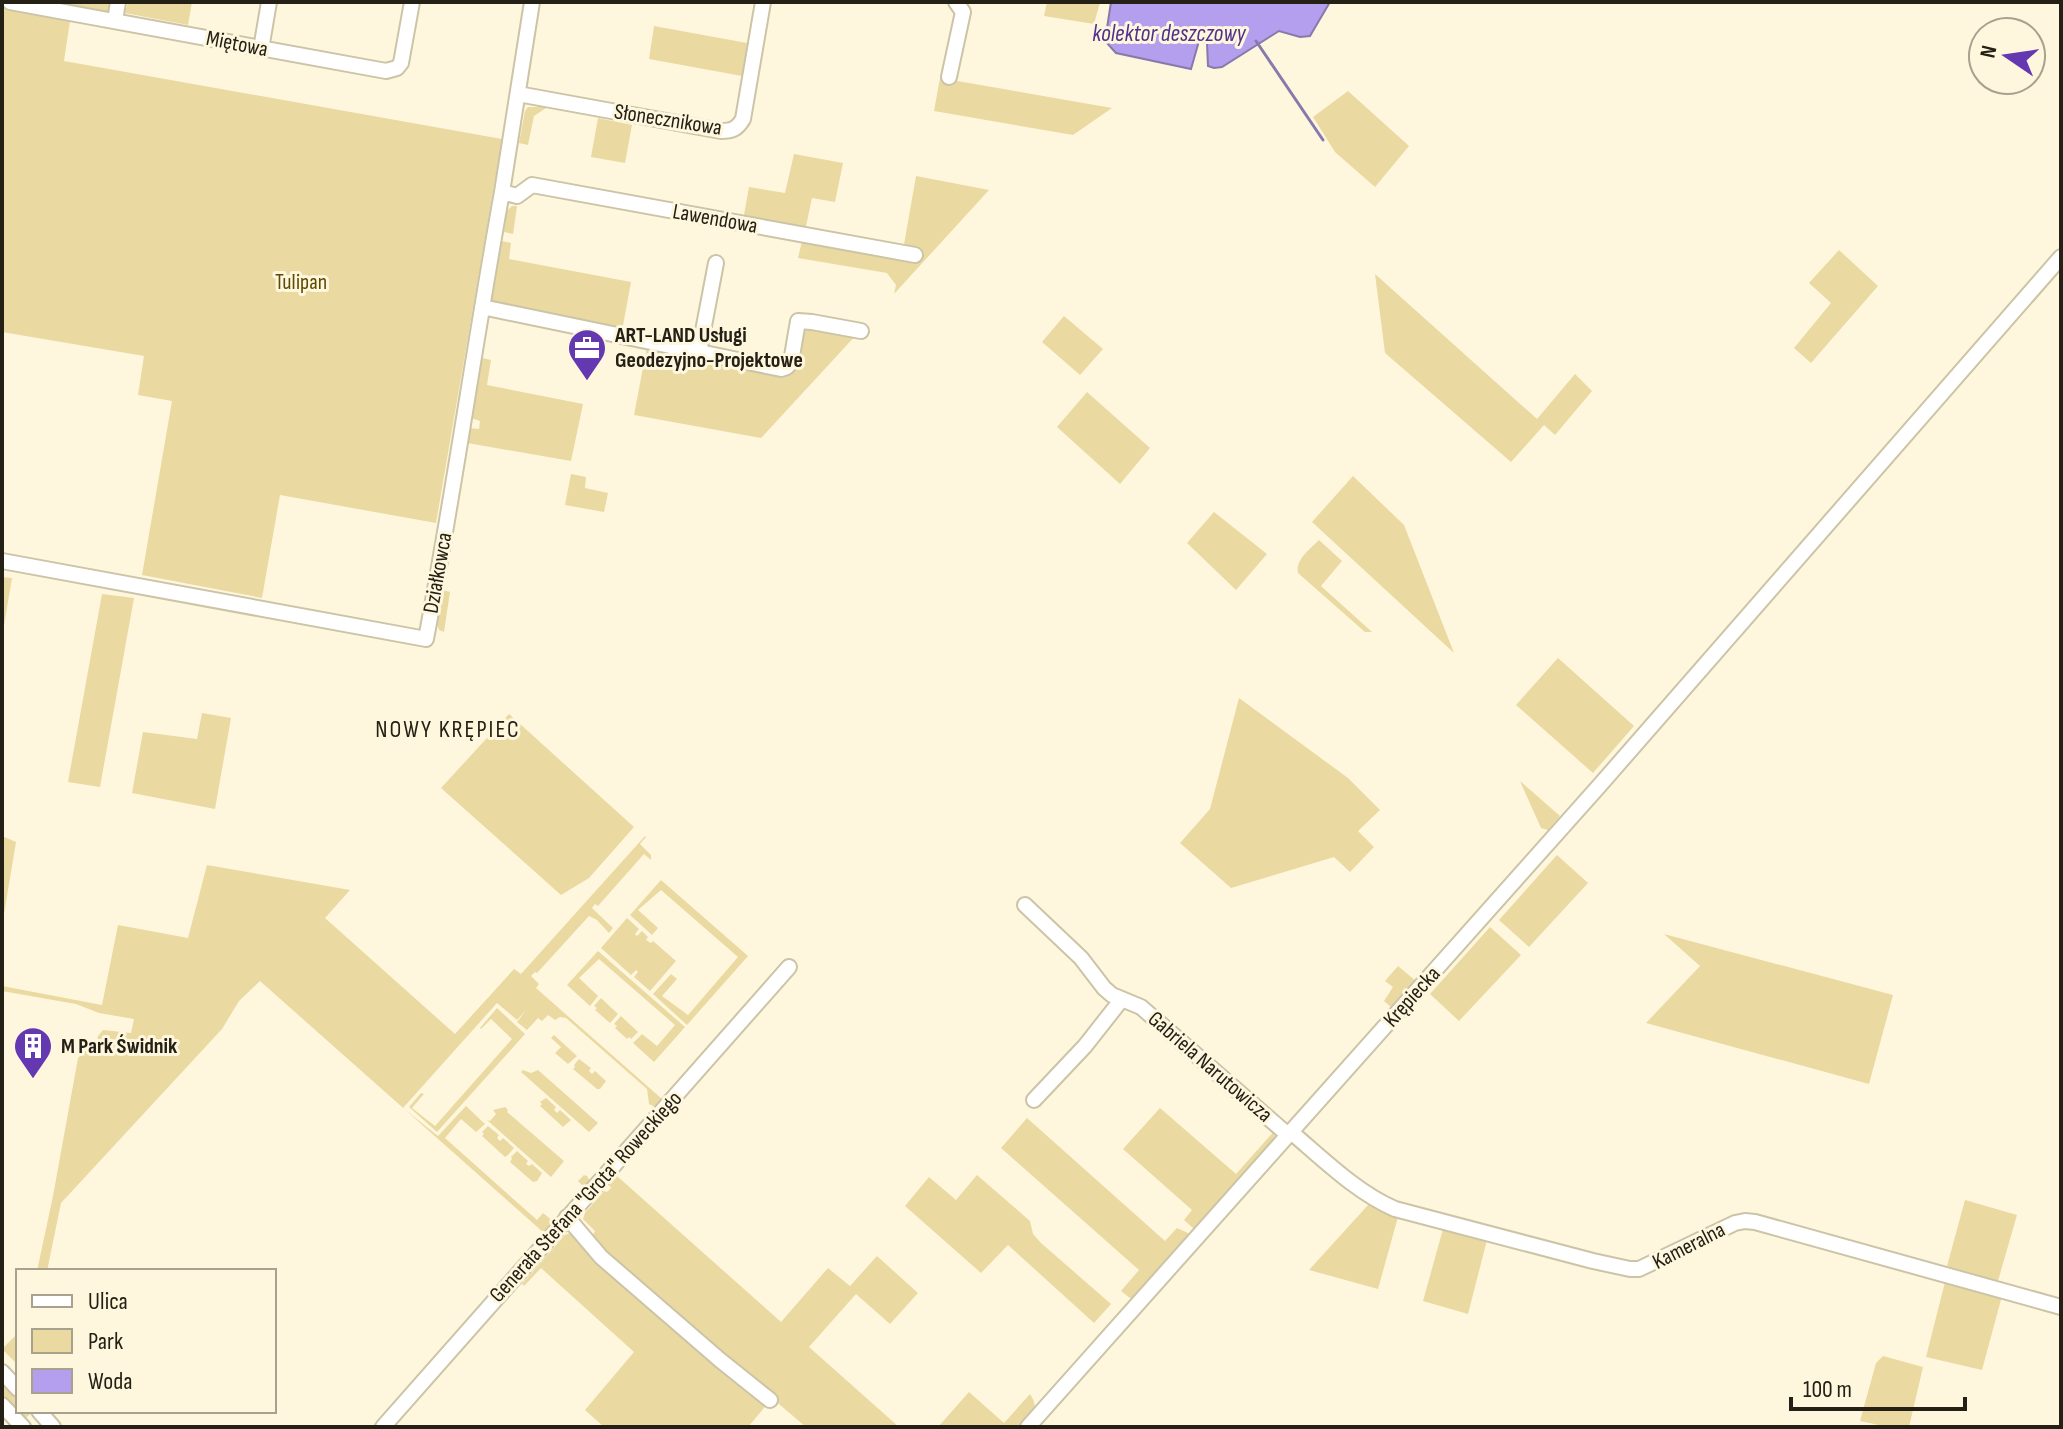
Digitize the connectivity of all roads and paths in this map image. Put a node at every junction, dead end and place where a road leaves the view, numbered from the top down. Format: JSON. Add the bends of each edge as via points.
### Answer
{"nodes":[{"id":1,"x":10,"y":2,"type":"edge"},
{"id":2,"x":118,"y":2,"type":"edge"},
{"id":3,"x":269,"y":2,"type":"edge"},
{"id":4,"x":412,"y":2,"type":"edge"},
{"id":5,"x":532,"y":2,"type":"edge"},
{"id":6,"x":763,"y":2,"type":"edge"},
{"id":7,"x":957,"y":2,"type":"edge"},
{"id":8,"x":115,"y":21,"type":"junction"},
{"id":9,"x":261,"y":49,"type":"junction"},
{"id":10,"x":949,"y":77,"type":"dead end"},
{"id":11,"x":518,"y":94,"type":"junction"},
{"id":12,"x":502,"y":192,"type":"junction"},
{"id":13,"x":915,"y":255,"type":"dead end"},
{"id":14,"x":2061,"y":257,"type":"edge"},
{"id":15,"x":716,"y":263,"type":"dead end"},
{"id":16,"x":482,"y":307,"type":"junction"},
{"id":17,"x":861,"y":331,"type":"dead end"},
{"id":18,"x":699,"y":352,"type":"junction"},
{"id":19,"x":2,"y":561,"type":"edge"},
{"id":20,"x":1025,"y":905,"type":"dead end"},
{"id":21,"x":789,"y":967,"type":"dead end"},
{"id":22,"x":1122,"y":999,"type":"junction"},
{"id":23,"x":1034,"y":1100,"type":"dead end"},
{"id":24,"x":1290,"y":1134,"type":"junction"},
{"id":25,"x":567,"y":1217,"type":"junction"},
{"id":26,"x":2061,"y":1307,"type":"edge"},
{"id":27,"x":2,"y":1372,"type":"edge"},
{"id":28,"x":16,"y":1387,"type":"edge"},
{"id":29,"x":770,"y":1400,"type":"dead end"},
{"id":30,"x":2,"y":1405,"type":"edge"},
{"id":31,"x":23,"y":1427,"type":"edge"},
{"id":32,"x":383,"y":1427,"type":"edge"},
{"id":33,"x":1028,"y":1427,"type":"edge"}],
"edges":[{"from":1,"to":8,"type":"street","name":"Miętowa"},
{"from":2,"to":8,"type":"street"},
{"from":3,"to":9,"type":"street"},
{"from":4,"to":9,"type":"street","name":"Miętowa","via":[[404,54],[392,70]]},
{"from":5,"to":11,"type":"street"},
{"from":6,"to":11,"type":"street","name":"Słonecznikowa","via":[[743,119],[732,130]]},
{"from":7,"to":10,"type":"street","via":[[963,12]]},
{"from":8,"to":9,"type":"street","name":"Miętowa"},
{"from":11,"to":12,"type":"street","name":"Działkowca"},
{"from":12,"to":13,"type":"street","name":"Lawendowa","via":[[517,196],[532,185]]},
{"from":12,"to":16,"type":"street","name":"Działkowca"},
{"from":14,"to":24,"type":"street","name":"Krępiecka"},
{"from":15,"to":18,"type":"street"},
{"from":16,"to":18,"type":"street"},
{"from":16,"to":19,"type":"street","name":"Działkowca","via":[[426,639]]},
{"from":17,"to":18,"type":"street","via":[[798,321],[791,362],[781,369]]},
{"from":20,"to":22,"type":"street","name":"Gabriela Narutowicza","via":[[1081,958],[1104,988]]},
{"from":21,"to":25,"type":"street","name":"Generała Stefana \"Grota\" Roweckiego"},
{"from":22,"to":23,"type":"street"},
{"from":22,"to":24,"type":"street","name":"Gabriela Narutowicza","via":[[1141,1007]]},
{"from":24,"to":26,"type":"street","name":"Kameralna","via":[[1387,1205],[1593,1261],[1639,1269],[1745,1221]]},
{"from":24,"to":33,"type":"street","name":"Krępiecka"},
{"from":25,"to":29,"type":"street","via":[[601,1257]]},
{"from":25,"to":32,"type":"street","name":"Generała Stefana \"Grota\" Roweckiego"},
{"from":27,"to":28,"type":"street"},
{"from":30,"to":31,"type":"street"}]}
